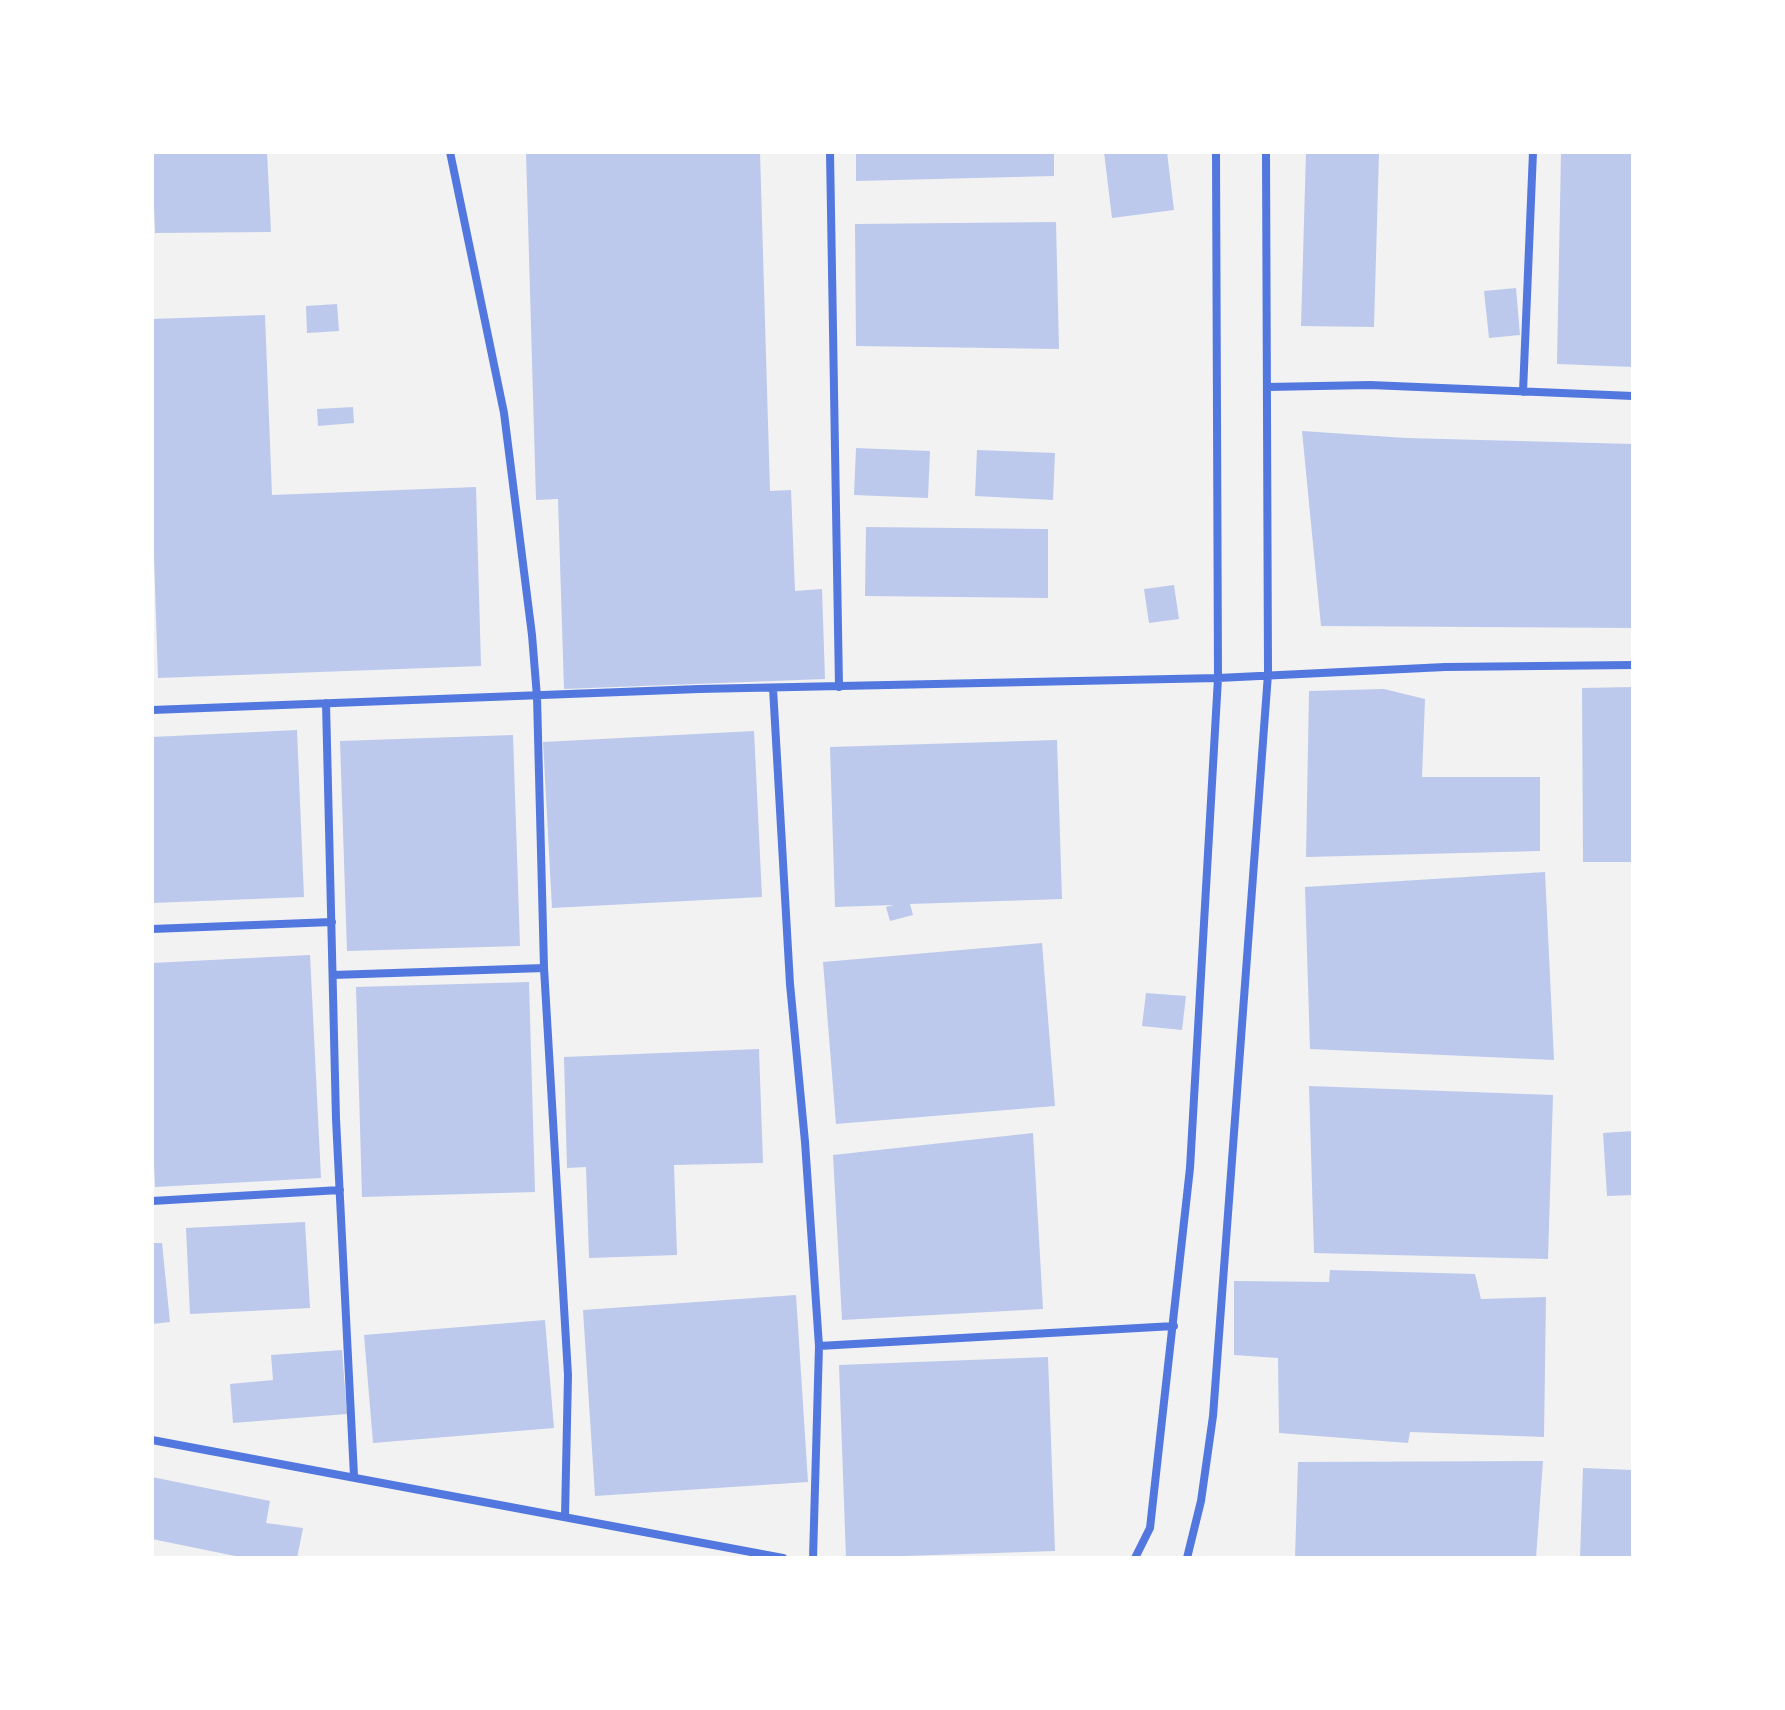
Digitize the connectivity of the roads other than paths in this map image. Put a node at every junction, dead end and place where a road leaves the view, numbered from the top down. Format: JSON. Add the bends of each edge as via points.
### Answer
{"nodes":[{"id":1,"x":450,"y":152,"type":"edge"},
{"id":2,"x":830,"y":152,"type":"edge"},
{"id":3,"x":1216,"y":152,"type":"edge"},
{"id":4,"x":1266,"y":152,"type":"edge"},
{"id":5,"x":1533,"y":152,"type":"edge"},
{"id":6,"x":1267,"y":387,"type":"junction"},
{"id":7,"x":1523,"y":392,"type":"junction"},
{"id":8,"x":1633,"y":396,"type":"edge"},
{"id":9,"x":1633,"y":665,"type":"edge"},
{"id":10,"x":1268,"y":674,"type":"junction"},
{"id":11,"x":1218,"y":678,"type":"junction"},
{"id":12,"x":839,"y":687,"type":"junction"},
{"id":13,"x":773,"y":688,"type":"junction"},
{"id":14,"x":537,"y":697,"type":"junction"},
{"id":15,"x":326,"y":703,"type":"junction"},
{"id":16,"x":152,"y":710,"type":"edge"},
{"id":17,"x":332,"y":922,"type":"junction"},
{"id":18,"x":152,"y":929,"type":"edge"},
{"id":19,"x":544,"y":968,"type":"junction"},
{"id":20,"x":333,"y":975,"type":"junction"},
{"id":21,"x":340,"y":1190,"type":"junction"},
{"id":22,"x":152,"y":1201,"type":"edge"},
{"id":23,"x":1174,"y":1326,"type":"junction"},
{"id":24,"x":819,"y":1346,"type":"junction"},
{"id":25,"x":152,"y":1440,"type":"edge"},
{"id":26,"x":354,"y":1476,"type":"junction"},
{"id":27,"x":565,"y":1517,"type":"junction"},
{"id":28,"x":783,"y":1558,"type":"edge"},
{"id":29,"x":813,"y":1558,"type":"edge"},
{"id":30,"x":1135,"y":1558,"type":"edge"},
{"id":31,"x":1187,"y":1558,"type":"edge"}],
"edges":[{"from":1,"to":14,"type":"street","via":[[504,413]]},
{"from":2,"to":12,"type":"street"},
{"from":3,"to":11,"type":"street"},
{"from":4,"to":6,"type":"street"},
{"from":5,"to":7,"type":"street"},
{"from":6,"to":7,"type":"street","via":[[1370,385]]},
{"from":6,"to":10,"type":"street"},
{"from":7,"to":8,"type":"street"},
{"from":9,"to":10,"type":"street"},
{"from":10,"to":11,"type":"street"},
{"from":10,"to":31,"type":"street","via":[[1213,1416]]},
{"from":11,"to":12,"type":"street"},
{"from":11,"to":23,"type":"street","via":[[1190,1168]]},
{"from":12,"to":13,"type":"street"},
{"from":13,"to":14,"type":"street"},
{"from":13,"to":24,"type":"street"},
{"from":14,"to":15,"type":"street"},
{"from":14,"to":19,"type":"street"},
{"from":15,"to":16,"type":"street"},
{"from":15,"to":17,"type":"street"},
{"from":17,"to":18,"type":"street"},
{"from":17,"to":20,"type":"street"},
{"from":19,"to":20,"type":"street"},
{"from":19,"to":27,"type":"street","via":[[568,1375]]},
{"from":20,"to":21,"type":"street"},
{"from":21,"to":22,"type":"street"},
{"from":21,"to":26,"type":"street"},
{"from":23,"to":24,"type":"street"},
{"from":23,"to":30,"type":"street","via":[[1150,1528]]},
{"from":24,"to":29,"type":"street"},
{"from":25,"to":26,"type":"street"},
{"from":26,"to":27,"type":"street"},
{"from":27,"to":28,"type":"street"}]}
